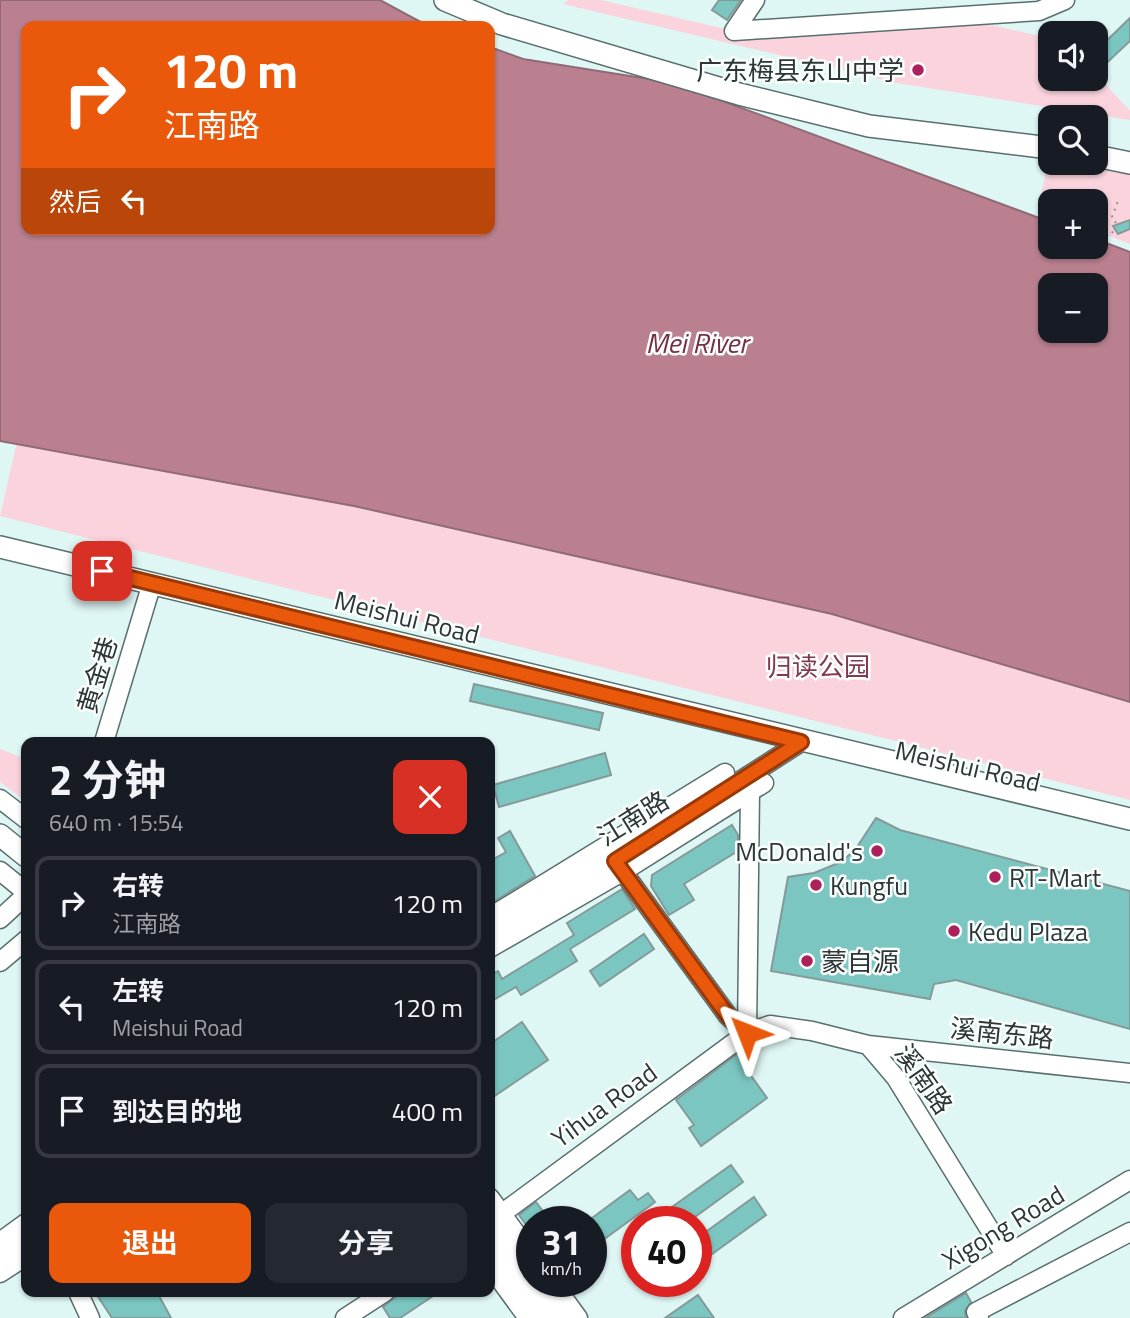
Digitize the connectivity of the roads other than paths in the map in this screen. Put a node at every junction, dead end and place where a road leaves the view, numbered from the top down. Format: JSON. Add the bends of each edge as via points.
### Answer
{"nodes":[{"id":1,"x":445,"y":0,"type":"edge"},
{"id":2,"x":755,"y":0,"type":"edge"},
{"id":3,"x":1065,"y":0,"type":"edge"},
{"id":4,"x":495,"y":21,"type":"edge"},
{"id":5,"x":495,"y":21,"type":"edge"},
{"id":6,"x":1038,"y":146,"type":"edge"},
{"id":7,"x":1108,"y":158,"type":"edge"},
{"id":8,"x":1130,"y":163,"type":"edge"},
{"id":9,"x":0,"y":547,"type":"edge"},
{"id":10,"x":152,"y":583,"type":"junction"},
{"id":11,"x":106,"y":737,"type":"edge"},
{"id":12,"x":801,"y":742,"type":"junction"},
{"id":13,"x":725,"y":773,"type":"dead end"},
{"id":14,"x":0,"y":799,"type":"edge"},
{"id":15,"x":21,"y":815,"type":"edge"},
{"id":16,"x":1130,"y":819,"type":"edge"},
{"id":17,"x":1130,"y":831,"type":"edge"},
{"id":18,"x":0,"y":835,"type":"edge"},
{"id":19,"x":21,"y":852,"type":"edge"},
{"id":20,"x":619,"y":867,"type":"junction"},
{"id":21,"x":0,"y":871,"type":"edge"},
{"id":22,"x":21,"y":890,"type":"edge"},
{"id":23,"x":21,"y":899,"type":"edge"},
{"id":24,"x":495,"y":913,"type":"edge"},
{"id":25,"x":0,"y":919,"type":"edge"},
{"id":26,"x":495,"y":931,"type":"edge"},
{"id":27,"x":21,"y":944,"type":"edge"},
{"id":28,"x":495,"y":945,"type":"edge"},
{"id":29,"x":0,"y":962,"type":"edge"},
{"id":30,"x":747,"y":1033,"type":"junction"},
{"id":31,"x":868,"y":1045,"type":"junction"},
{"id":32,"x":1130,"y":1073,"type":"edge"},
{"id":33,"x":1130,"y":1180,"type":"edge"},
{"id":34,"x":495,"y":1217,"type":"edge"},
{"id":35,"x":21,"y":1227,"type":"edge"},
{"id":36,"x":1130,"y":1232,"type":"edge"},
{"id":37,"x":516,"y":1239,"type":"edge"},
{"id":38,"x":0,"y":1242,"type":"edge"},
{"id":39,"x":21,"y":1247,"type":"edge"},
{"id":40,"x":495,"y":1249,"type":"edge"},
{"id":41,"x":516,"y":1250,"type":"edge"},
{"id":42,"x":1006,"y":1256,"type":"junction"},
{"id":43,"x":21,"y":1259,"type":"edge"},
{"id":44,"x":0,"y":1260,"type":"edge"},
{"id":45,"x":0,"y":1273,"type":"edge"},
{"id":46,"x":495,"y":1273,"type":"edge"},
{"id":47,"x":80,"y":1297,"type":"edge"},
{"id":48,"x":380,"y":1297,"type":"edge"},
{"id":49,"x":549,"y":1297,"type":"edge"},
{"id":50,"x":563,"y":1297,"type":"edge"},
{"id":51,"x":365,"y":1312,"type":"edge"},
{"id":52,"x":90,"y":1318,"type":"edge"},
{"id":53,"x":345,"y":1318,"type":"edge"},
{"id":54,"x":528,"y":1318,"type":"edge"},
{"id":55,"x":545,"y":1318,"type":"edge"},
{"id":56,"x":564,"y":1318,"type":"edge"},
{"id":57,"x":578,"y":1318,"type":"edge"},
{"id":58,"x":903,"y":1318,"type":"edge"},
{"id":59,"x":979,"y":1318,"type":"edge"}],
"edges":[{"from":1,"to":5,"type":"main road"},
{"from":2,"to":3,"type":"street","via":[[734,31],[1040,11]]},
{"from":4,"to":6,"type":"main road","via":[[739,94],[856,123]]},
{"from":7,"to":8,"type":"main road"},
{"from":9,"to":10,"type":"main road","name":"Meishui Road"},
{"from":10,"to":11,"type":"street","name":"黄金巷"},
{"from":10,"to":12,"type":"main road","name":"Meishui Road"},
{"from":12,"to":16,"type":"main road","name":"Meishui Road"},
{"from":12,"to":17,"type":"main road","name":"Meishui Road","via":[[825,762]]},
{"from":12,"to":20,"type":"street","name":"江南路"},
{"from":13,"to":24,"type":"street"},
{"from":14,"to":15,"type":"street"},
{"from":18,"to":19,"type":"main road"},
{"from":20,"to":26,"type":"street","name":"江南路"},
{"from":20,"to":28,"type":"street"},
{"from":20,"to":30,"type":"street","via":[[728,1016]]},
{"from":20,"to":30,"type":"street","via":[[757,788]]},
{"from":21,"to":22,"type":"street"},
{"from":23,"to":25,"type":"street"},
{"from":27,"to":29,"type":"street"},
{"from":30,"to":31,"type":"street","name":"溪南路","via":[[770,1025]]},
{"from":30,"to":34,"type":"street","name":"Yihua Road"},
{"from":31,"to":32,"type":"street","name":"溪南东路"},
{"from":31,"to":42,"type":"street","name":"溪南路","via":[[896,1077]]},
{"from":33,"to":42,"type":"street","name":"Xigong Road"},
{"from":34,"to":37,"type":"street"},
{"from":34,"to":41,"type":"main road"},
{"from":35,"to":38,"type":"street"},
{"from":36,"to":59,"type":"street","via":[[976,1312]]},
{"from":39,"to":44,"type":"main road"},
{"from":40,"to":55,"type":"main road"},
{"from":42,"to":58,"type":"street","name":"Xigong Road"},
{"from":43,"to":45,"type":"street"},
{"from":46,"to":54,"type":"street"},
{"from":47,"to":52,"type":"street"},
{"from":48,"to":51,"type":"street"},
{"from":49,"to":56,"type":"main road"},
{"from":50,"to":57,"type":"street"},
{"from":51,"to":53,"type":"street"}]}
